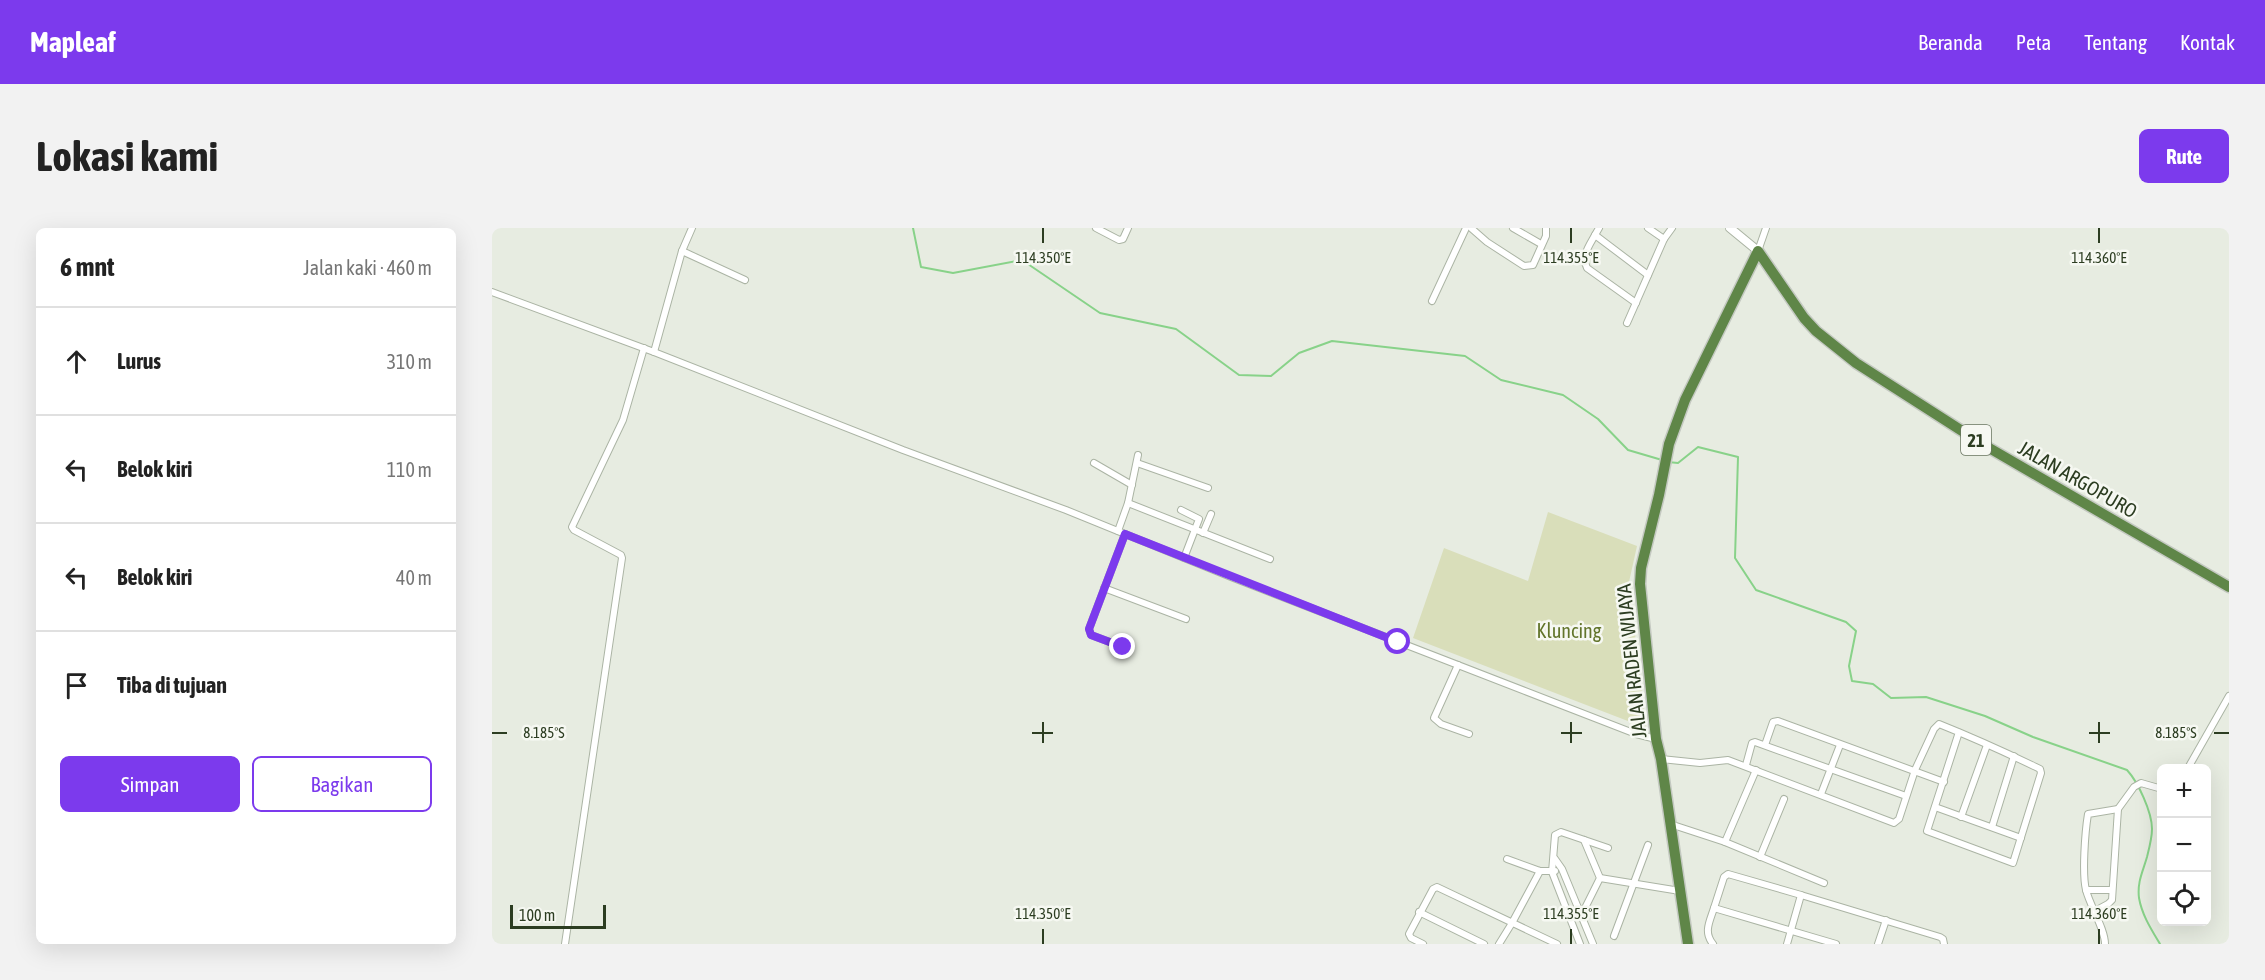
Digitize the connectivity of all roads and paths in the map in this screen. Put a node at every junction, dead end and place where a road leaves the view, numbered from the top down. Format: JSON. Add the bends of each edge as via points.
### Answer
{"nodes":[{"id":1,"x":692,"y":228,"type":"edge"},
{"id":2,"x":1096,"y":228,"type":"edge"},
{"id":3,"x":1128,"y":228,"type":"edge"},
{"id":4,"x":1466,"y":228,"type":"edge"},
{"id":5,"x":1471,"y":228,"type":"edge"},
{"id":6,"x":1513,"y":228,"type":"edge"},
{"id":7,"x":1546,"y":228,"type":"edge"},
{"id":8,"x":1599,"y":228,"type":"edge"},
{"id":9,"x":1648,"y":228,"type":"edge"},
{"id":10,"x":1672,"y":228,"type":"edge"},
{"id":11,"x":1730,"y":228,"type":"edge"},
{"id":12,"x":1766,"y":228,"type":"edge"},
{"id":13,"x":1595,"y":235,"type":"junction"},
{"id":14,"x":1664,"y":239,"type":"junction"},
{"id":15,"x":1541,"y":244,"type":"junction"},
{"id":16,"x":682,"y":251,"type":"junction"},
{"id":17,"x":1758,"y":251,"type":"junction"},
{"id":18,"x":1648,"y":275,"type":"junction"},
{"id":19,"x":745,"y":280,"type":"dead end"},
{"id":20,"x":492,"y":292,"type":"edge"},
{"id":21,"x":1432,"y":301,"type":"dead end"},
{"id":22,"x":1635,"y":303,"type":"junction"},
{"id":23,"x":1627,"y":323,"type":"dead end"},
{"id":24,"x":644,"y":348,"type":"junction"},
{"id":25,"x":654,"y":352,"type":"junction"},
{"id":26,"x":1138,"y":455,"type":"dead end"},
{"id":27,"x":1094,"y":463,"type":"dead end"},
{"id":28,"x":1137,"y":463,"type":"junction"},
{"id":29,"x":1132,"y":484,"type":"junction"},
{"id":30,"x":1208,"y":488,"type":"dead end"},
{"id":31,"x":1128,"y":503,"type":"junction"},
{"id":32,"x":1181,"y":510,"type":"dead end"},
{"id":33,"x":1211,"y":514,"type":"dead end"},
{"id":34,"x":1195,"y":530,"type":"junction"},
{"id":35,"x":1121,"y":532,"type":"junction"},
{"id":36,"x":1203,"y":533,"type":"junction"},
{"id":37,"x":1184,"y":558,"type":"junction"},
{"id":38,"x":1270,"y":559,"type":"dead end"},
{"id":39,"x":2229,"y":587,"type":"edge"},
{"id":40,"x":1104,"y":588,"type":"junction"},
{"id":41,"x":1186,"y":619,"type":"dead end"},
{"id":42,"x":1123,"y":647,"type":"dead end"},
{"id":43,"x":1458,"y":665,"type":"junction"},
{"id":44,"x":2229,"y":696,"type":"edge"},
{"id":45,"x":1959,"y":732,"type":"junction"},
{"id":46,"x":1469,"y":734,"type":"dead end"},
{"id":47,"x":1656,"y":739,"type":"junction"},
{"id":48,"x":1765,"y":745,"type":"junction"},
{"id":49,"x":1840,"y":745,"type":"junction"},
{"id":50,"x":1987,"y":745,"type":"junction"},
{"id":51,"x":2014,"y":756,"type":"junction"},
{"id":52,"x":1661,"y":759,"type":"junction"},
{"id":53,"x":2190,"y":764,"type":"edge"},
{"id":54,"x":1746,"y":765,"type":"junction"},
{"id":55,"x":1756,"y":770,"type":"junction"},
{"id":56,"x":1831,"y":770,"type":"junction"},
{"id":57,"x":1915,"y":770,"type":"junction"},
{"id":58,"x":1944,"y":782,"type":"junction"},
{"id":59,"x":2157,"y":788,"type":"edge"},
{"id":60,"x":1821,"y":794,"type":"junction"},
{"id":61,"x":1906,"y":796,"type":"junction"},
{"id":62,"x":1784,"y":799,"type":"dead end"},
{"id":63,"x":1935,"y":807,"type":"junction"},
{"id":64,"x":2118,"y":808,"type":"junction"},
{"id":65,"x":1961,"y":817,"type":"junction"},
{"id":66,"x":1670,"y":824,"type":"junction"},
{"id":67,"x":1992,"y":827,"type":"junction"},
{"id":68,"x":2021,"y":838,"type":"junction"},
{"id":69,"x":1584,"y":840,"type":"junction"},
{"id":70,"x":1725,"y":842,"type":"junction"},
{"id":71,"x":1648,"y":845,"type":"dead end"},
{"id":72,"x":1608,"y":848,"type":"dead end"},
{"id":73,"x":1760,"y":856,"type":"junction"},
{"id":74,"x":1507,"y":859,"type":"dead end"},
{"id":75,"x":1554,"y":859,"type":"junction"},
{"id":76,"x":1562,"y":869,"type":"junction"},
{"id":77,"x":1540,"y":871,"type":"junction"},
{"id":78,"x":1552,"y":872,"type":"junction"},
{"id":79,"x":1600,"y":878,"type":"junction"},
{"id":80,"x":1824,"y":883,"type":"dead end"},
{"id":81,"x":1633,"y":884,"type":"junction"},
{"id":82,"x":2086,"y":890,"type":"junction"},
{"id":83,"x":2112,"y":890,"type":"junction"},
{"id":84,"x":1680,"y":891,"type":"junction"},
{"id":85,"x":1801,"y":895,"type":"junction"},
{"id":86,"x":1714,"y":908,"type":"junction"},
{"id":87,"x":2095,"y":911,"type":"junction"},
{"id":88,"x":1419,"y":912,"type":"junction"},
{"id":89,"x":1581,"y":915,"type":"junction"},
{"id":90,"x":1886,"y":920,"type":"junction"},
{"id":91,"x":1512,"y":923,"type":"junction"},
{"id":92,"x":1791,"y":931,"type":"junction"},
{"id":93,"x":1614,"y":936,"type":"dead end"},
{"id":94,"x":1413,"y":942,"type":"edge"},
{"id":95,"x":565,"y":944,"type":"edge"},
{"id":96,"x":1423,"y":944,"type":"edge"},
{"id":97,"x":1484,"y":944,"type":"edge"},
{"id":98,"x":1499,"y":944,"type":"edge"},
{"id":99,"x":1557,"y":944,"type":"edge"},
{"id":100,"x":1580,"y":944,"type":"edge"},
{"id":101,"x":1593,"y":944,"type":"edge"},
{"id":102,"x":1688,"y":944,"type":"edge"},
{"id":103,"x":1713,"y":944,"type":"edge"},
{"id":104,"x":1787,"y":944,"type":"edge"},
{"id":105,"x":1836,"y":944,"type":"edge"},
{"id":106,"x":1878,"y":944,"type":"edge"},
{"id":107,"x":1944,"y":944,"type":"edge"},
{"id":108,"x":2105,"y":944,"type":"edge"}],
"edges":[{"from":1,"to":16,"type":"street"},
{"from":2,"to":3,"type":"street","via":[[1119,240]]},
{"from":4,"to":21,"type":"street"},
{"from":5,"to":15,"type":"street","via":[[1526,267],[1533,265]]},
{"from":6,"to":15,"type":"street"},
{"from":7,"to":15,"type":"street"},
{"from":8,"to":13,"type":"street"},
{"from":9,"to":14,"type":"street"},
{"from":10,"to":14,"type":"street"},
{"from":11,"to":17,"type":"street"},
{"from":12,"to":17,"type":"street"},
{"from":13,"to":18,"type":"street"},
{"from":13,"to":22,"type":"street","via":[[1586,252],[1587,268]]},
{"from":14,"to":18,"type":"street"},
{"from":16,"to":19,"type":"street"},
{"from":16,"to":25,"type":"street"},
{"from":17,"to":39,"type":"highway","name":"JALAN ARGOPURO","number":"21","via":[[1816,332],[1856,363],[1984,445]]},
{"from":17,"to":47,"type":"highway","name":"JALAN RADEN WIJAYA","via":[[1685,400],[1666,458],[1641,568]]},
{"from":18,"to":22,"type":"street"},
{"from":20,"to":24,"type":"street"},
{"from":22,"to":23,"type":"street"},
{"from":24,"to":25,"type":"street"},
{"from":24,"to":95,"type":"street","via":[[622,420],[572,527],[622,558]]},
{"from":25,"to":35,"type":"street"},
{"from":26,"to":28,"type":"street"},
{"from":27,"to":29,"type":"street"},
{"from":28,"to":29,"type":"street"},
{"from":28,"to":30,"type":"street"},
{"from":29,"to":31,"type":"street"},
{"from":31,"to":34,"type":"street"},
{"from":31,"to":35,"type":"street"},
{"from":32,"to":34,"type":"street","via":[[1198,518]]},
{"from":33,"to":36,"type":"street"},
{"from":34,"to":36,"type":"street"},
{"from":34,"to":37,"type":"street"},
{"from":35,"to":37,"type":"street"},
{"from":35,"to":40,"type":"street"},
{"from":36,"to":38,"type":"street"},
{"from":37,"to":43,"type":"street"},
{"from":40,"to":41,"type":"street"},
{"from":40,"to":42,"type":"street","via":[[1089,631]]},
{"from":43,"to":46,"type":"street","via":[[1434,718]]},
{"from":43,"to":47,"type":"street"},
{"from":44,"to":53,"type":"street"},
{"from":45,"to":50,"type":"street"},
{"from":45,"to":57,"type":"street","via":[[1936,725]]},
{"from":45,"to":58,"type":"street"},
{"from":47,"to":52,"type":"highway","name":"JALAN RADEN WIJAYA"},
{"from":48,"to":49,"type":"street","via":[[1775,721]]},
{"from":48,"to":54,"type":"street","via":[[1752,743]]},
{"from":48,"to":56,"type":"street"},
{"from":49,"to":56,"type":"street"},
{"from":49,"to":57,"type":"street"},
{"from":50,"to":51,"type":"street"},
{"from":50,"to":65,"type":"street"},
{"from":51,"to":67,"type":"street"},
{"from":51,"to":68,"type":"street","via":[[2041,771]]},
{"from":52,"to":54,"type":"street","via":[[1700,763],[1728,760]]},
{"from":52,"to":66,"type":"highway","name":"JALAN RADEN WIJAYA"},
{"from":54,"to":55,"type":"street"},
{"from":55,"to":60,"type":"street"},
{"from":55,"to":70,"type":"street"},
{"from":56,"to":60,"type":"street"},
{"from":56,"to":61,"type":"street"},
{"from":57,"to":58,"type":"street"},
{"from":57,"to":61,"type":"street"},
{"from":58,"to":63,"type":"street"},
{"from":59,"to":64,"type":"street","via":[[2139,784]]},
{"from":60,"to":61,"type":"street","via":[[1894,823]]},
{"from":62,"to":73,"type":"street"},
{"from":63,"to":65,"type":"street"},
{"from":63,"to":68,"type":"street","via":[[1927,831],[2013,863]]},
{"from":64,"to":82,"type":"street","via":[[2088,814]]},
{"from":64,"to":83,"type":"street"},
{"from":65,"to":67,"type":"street"},
{"from":66,"to":70,"type":"street"},
{"from":66,"to":84,"type":"highway","name":"JALAN RADEN WIJAYA"},
{"from":67,"to":68,"type":"street"},
{"from":69,"to":72,"type":"street"},
{"from":69,"to":75,"type":"street","via":[[1557,833]]},
{"from":69,"to":79,"type":"street"},
{"from":70,"to":73,"type":"street"},
{"from":71,"to":81,"type":"street"},
{"from":73,"to":80,"type":"street"},
{"from":74,"to":77,"type":"street"},
{"from":75,"to":76,"type":"street"},
{"from":75,"to":78,"type":"street"},
{"from":76,"to":78,"type":"street"},
{"from":76,"to":89,"type":"street"},
{"from":77,"to":78,"type":"street"},
{"from":77,"to":91,"type":"street"},
{"from":78,"to":100,"type":"street"},
{"from":79,"to":81,"type":"street"},
{"from":79,"to":89,"type":"street"},
{"from":81,"to":84,"type":"street"},
{"from":81,"to":93,"type":"street"},
{"from":82,"to":83,"type":"street"},
{"from":82,"to":87,"type":"street"},
{"from":83,"to":87,"type":"street","via":[[2111,902]]},
{"from":84,"to":102,"type":"highway","name":"JALAN RADEN WIJAYA"},
{"from":85,"to":86,"type":"street","via":[[1728,874]]},
{"from":85,"to":90,"type":"street"},
{"from":85,"to":92,"type":"street"},
{"from":86,"to":92,"type":"street"},
{"from":86,"to":103,"type":"street","via":[[1707,928]]},
{"from":87,"to":108,"type":"street"},
{"from":88,"to":91,"type":"street","via":[[1437,887]]},
{"from":88,"to":94,"type":"street","via":[[1409,935]]},
{"from":88,"to":97,"type":"street"},
{"from":89,"to":101,"type":"street"},
{"from":90,"to":106,"type":"street"},
{"from":90,"to":107,"type":"street","via":[[1940,936]]},
{"from":91,"to":98,"type":"street"},
{"from":91,"to":99,"type":"street"},
{"from":92,"to":104,"type":"street"},
{"from":92,"to":105,"type":"street"},
{"from":94,"to":96,"type":"street"}]}
